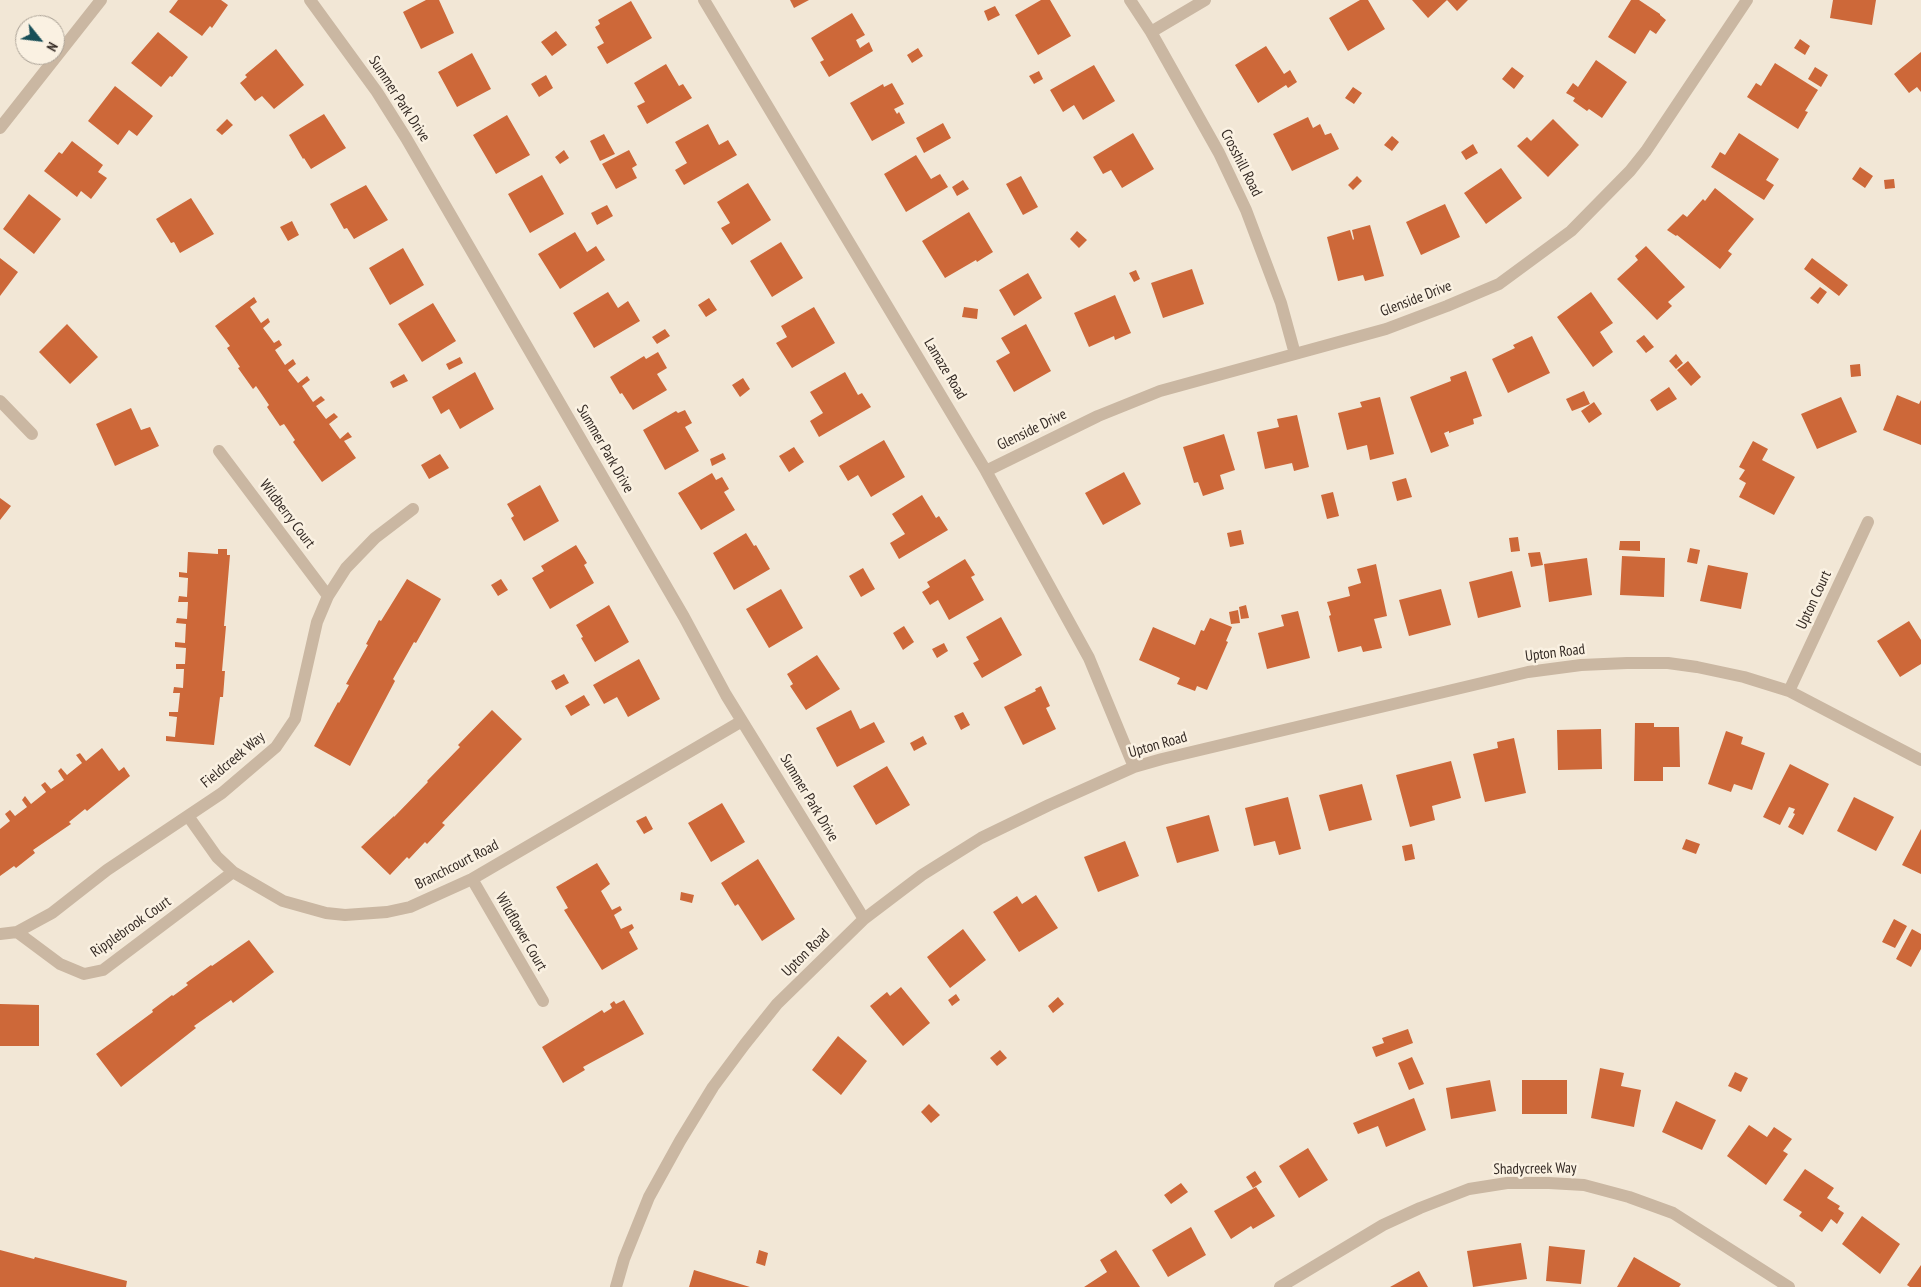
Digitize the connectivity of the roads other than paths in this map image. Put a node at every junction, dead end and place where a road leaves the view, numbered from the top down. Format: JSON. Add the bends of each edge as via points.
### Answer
{"nodes":[{"id":1,"x":102,"y":0,"type":"edge"},
{"id":2,"x":310,"y":0,"type":"edge"},
{"id":3,"x":704,"y":0,"type":"edge"},
{"id":4,"x":1130,"y":0,"type":"edge"},
{"id":5,"x":1205,"y":0,"type":"edge"},
{"id":6,"x":1747,"y":0,"type":"edge"},
{"id":7,"x":1151,"y":32,"type":"junction"},
{"id":8,"x":0,"y":128,"type":"edge"},
{"id":9,"x":1295,"y":354,"type":"junction"},
{"id":10,"x":0,"y":401,"type":"edge"},
{"id":11,"x":32,"y":434,"type":"dead end"},
{"id":12,"x":219,"y":451,"type":"dead end"},
{"id":13,"x":986,"y":470,"type":"junction"},
{"id":14,"x":413,"y":509,"type":"dead end"},
{"id":15,"x":1868,"y":522,"type":"dead end"},
{"id":16,"x":328,"y":596,"type":"junction"},
{"id":17,"x":1789,"y":691,"type":"junction"},
{"id":18,"x":742,"y":721,"type":"junction"},
{"id":19,"x":1921,"y":760,"type":"edge"},
{"id":20,"x":1134,"y":767,"type":"junction"},
{"id":21,"x":188,"y":816,"type":"junction"},
{"id":22,"x":233,"y":872,"type":"junction"},
{"id":23,"x":472,"y":879,"type":"junction"},
{"id":24,"x":864,"y":919,"type":"junction"},
{"id":25,"x":17,"y":932,"type":"junction"},
{"id":26,"x":0,"y":934,"type":"edge"},
{"id":27,"x":543,"y":1001,"type":"dead end"},
{"id":28,"x":616,"y":1287,"type":"edge"},
{"id":29,"x":1280,"y":1287,"type":"edge"},
{"id":30,"x":1789,"y":1287,"type":"edge"}],
"edges":[{"from":1,"to":8,"type":"street"},
{"from":2,"to":18,"type":"street","name":"Summer Park Drive","via":[[406,138]]},
{"from":3,"to":13,"type":"street","name":"Lamaze Road"},
{"from":4,"to":7,"type":"street","name":"Crosshill Road"},
{"from":5,"to":7,"type":"street"},
{"from":6,"to":9,"type":"street","name":"Glenside Drive","via":[[1646,151],[1571,231],[1499,284],[1386,329]]},
{"from":7,"to":9,"type":"street","name":"Crosshill Road","via":[[1219,153],[1246,210],[1282,303]]},
{"from":9,"to":13,"type":"street","name":"Glenside Drive","via":[[1160,391],[1098,416]]},
{"from":10,"to":11,"type":"street"},
{"from":12,"to":16,"type":"street","name":"Wildberry Court"},
{"from":13,"to":20,"type":"street","name":"Lamaze Road","via":[[1089,658]]},
{"from":14,"to":16,"type":"street","name":"Fieldcreek Way","via":[[375,538],[346,568]]},
{"from":15,"to":17,"type":"street","name":"Upton Court"},
{"from":16,"to":21,"type":"street","name":"Fieldcreek Way","via":[[317,622],[296,719],[276,747],[222,793]]},
{"from":17,"to":19,"type":"street","name":"Upton Road"},
{"from":17,"to":20,"type":"street","name":"Upton Road","via":[[1687,665],[1581,665],[1528,672]]},
{"from":18,"to":23,"type":"street","name":"Branchcourt Road"},
{"from":18,"to":24,"type":"street","name":"Summer Park Drive"},
{"from":20,"to":24,"type":"street","name":"Upton Road","via":[[981,838],[922,875]]},
{"from":21,"to":22,"type":"street","name":"Branchcourt Road","via":[[217,857]]},
{"from":21,"to":25,"type":"street","name":"Fieldcreek Way","via":[[107,870],[52,913]]},
{"from":22,"to":23,"type":"street","name":"Branchcourt Road","via":[[283,901],[345,915],[410,907]]},
{"from":22,"to":25,"type":"street","name":"Ripplebrook Court","via":[[103,970],[84,974],[60,964]]},
{"from":23,"to":27,"type":"street","name":"Wildflower Court"},
{"from":24,"to":28,"type":"street","name":"Upton Road","via":[[777,1004],[713,1088],[649,1197]]},
{"from":25,"to":26,"type":"street","name":"Fieldcreek Way"},
{"from":29,"to":30,"type":"street","name":"Shadycreek Way","via":[[1383,1226],[1420,1208],[1469,1189],[1507,1183],[1550,1182],[1584,1184],[1673,1213]]}]}
